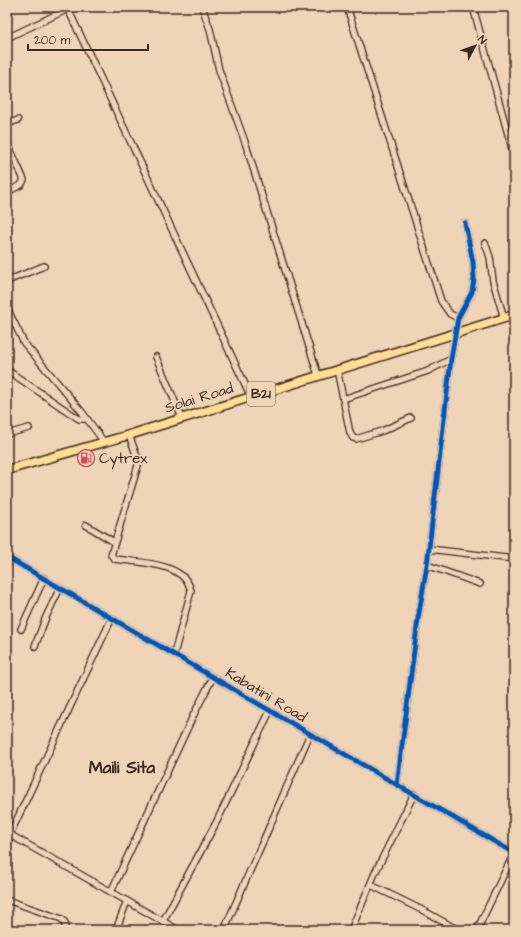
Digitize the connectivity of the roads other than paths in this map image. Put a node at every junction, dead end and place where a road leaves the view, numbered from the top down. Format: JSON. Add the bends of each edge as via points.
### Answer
{"nodes":[{"id":1,"x":202,"y":7,"type":"edge"},
{"id":2,"x":347,"y":7,"type":"edge"},
{"id":3,"x":473,"y":7,"type":"edge"},
{"id":4,"x":67,"y":8,"type":"edge"},
{"id":5,"x":7,"y":38,"type":"edge"},
{"id":6,"x":18,"y":120,"type":"dead end"},
{"id":7,"x":7,"y":124,"type":"edge"},
{"id":8,"x":7,"y":142,"type":"edge"},
{"id":9,"x":514,"y":156,"type":"edge"},
{"id":10,"x":7,"y":192,"type":"edge"},
{"id":11,"x":465,"y":223,"type":"dead end"},
{"id":12,"x":485,"y":243,"type":"dead end"},
{"id":13,"x":44,"y":266,"type":"dead end"},
{"id":14,"x":7,"y":281,"type":"edge"},
{"id":15,"x":7,"y":308,"type":"edge"},
{"id":16,"x":514,"y":315,"type":"edge"},
{"id":17,"x":458,"y":318,"type":"junction"},
{"id":18,"x":504,"y":318,"type":"junction"},
{"id":19,"x":455,"y":333,"type":"junction"},
{"id":20,"x":156,"y":357,"type":"dead end"},
{"id":21,"x":451,"y":359,"type":"junction"},
{"id":22,"x":337,"y":369,"type":"junction"},
{"id":23,"x":7,"y":370,"type":"edge"},
{"id":24,"x":318,"y":375,"type":"junction"},
{"id":25,"x":251,"y":396,"type":"junction"},
{"id":26,"x":343,"y":399,"type":"junction"},
{"id":27,"x":182,"y":418,"type":"junction"},
{"id":28,"x":411,"y":418,"type":"dead end"},
{"id":29,"x":87,"y":419,"type":"junction"},
{"id":30,"x":29,"y":428,"type":"dead end"},
{"id":31,"x":7,"y":434,"type":"edge"},
{"id":32,"x":129,"y":435,"type":"junction"},
{"id":33,"x":104,"y":442,"type":"junction"},
{"id":34,"x":7,"y":470,"type":"edge"},
{"id":35,"x":86,"y":526,"type":"dead end"},
{"id":36,"x":114,"y":542,"type":"junction"},
{"id":37,"x":429,"y":549,"type":"junction"},
{"id":38,"x":9,"y":558,"type":"edge"},
{"id":39,"x":514,"y":559,"type":"edge"},
{"id":40,"x":7,"y":565,"type":"edge"},
{"id":41,"x":427,"y":565,"type":"junction"},
{"id":42,"x":44,"y":578,"type":"junction"},
{"id":43,"x":480,"y":584,"type":"dead end"},
{"id":44,"x":60,"y":588,"type":"junction"},
{"id":45,"x":112,"y":618,"type":"junction"},
{"id":46,"x":21,"y":629,"type":"dead end"},
{"id":47,"x":35,"y":646,"type":"dead end"},
{"id":48,"x":174,"y":654,"type":"junction"},
{"id":49,"x":213,"y":677,"type":"junction"},
{"id":50,"x":270,"y":711,"type":"junction"},
{"id":51,"x":310,"y":734,"type":"junction"},
{"id":52,"x":397,"y":785,"type":"junction"},
{"id":53,"x":414,"y":794,"type":"junction"},
{"id":54,"x":8,"y":834,"type":"edge"},
{"id":55,"x":7,"y":846,"type":"edge"},
{"id":56,"x":514,"y":853,"type":"edge"},
{"id":57,"x":371,"y":885,"type":"junction"},
{"id":58,"x":111,"y":892,"type":"junction"},
{"id":59,"x":7,"y":900,"type":"edge"},
{"id":60,"x":127,"y":901,"type":"junction"},
{"id":61,"x":163,"y":921,"type":"junction"},
{"id":62,"x":65,"y":930,"type":"edge"},
{"id":63,"x":116,"y":930,"type":"edge"},
{"id":64,"x":178,"y":930,"type":"edge"},
{"id":65,"x":224,"y":930,"type":"edge"},
{"id":66,"x":350,"y":930,"type":"edge"},
{"id":67,"x":458,"y":930,"type":"edge"},
{"id":68,"x":477,"y":930,"type":"edge"}],
"edges":[{"from":1,"to":24,"type":"street","via":[[219,70],[246,145]]},
{"from":2,"to":17,"type":"street","via":[[441,301],[450,314]]},
{"from":3,"to":9,"type":"street"},
{"from":4,"to":5,"type":"street"},
{"from":4,"to":25,"type":"street"},
{"from":6,"to":7,"type":"street"},
{"from":8,"to":10,"type":"street","via":[[24,180],[21,185]]},
{"from":11,"to":17,"type":"street","via":[[474,279],[472,292]]},
{"from":12,"to":18,"type":"street"},
{"from":13,"to":14,"type":"street"},
{"from":15,"to":29,"type":"street","via":[[24,343]]},
{"from":16,"to":18,"type":"highway","name":"Solai Road","number":"B21"},
{"from":17,"to":19,"type":"street"},
{"from":18,"to":19,"type":"highway","name":"Solai Road","number":"B21"},
{"from":19,"to":21,"type":"street"},
{"from":19,"to":22,"type":"highway","name":"Solai Road","number":"B21"},
{"from":20,"to":27,"type":"street"},
{"from":21,"to":26,"type":"street","via":[[428,372]]},
{"from":21,"to":37,"type":"street"},
{"from":22,"to":24,"type":"highway","name":"Solai Road","number":"B21"},
{"from":22,"to":26,"type":"street"},
{"from":23,"to":29,"type":"street","via":[[73,415]]},
{"from":24,"to":25,"type":"highway","name":"Solai Road","number":"B21"},
{"from":25,"to":27,"type":"highway","name":"Solai Road","number":"B21"},
{"from":26,"to":28,"type":"street","via":[[350,433],[356,439]]},
{"from":27,"to":32,"type":"highway","name":"Solai Road","number":"B21"},
{"from":29,"to":33,"type":"street"},
{"from":30,"to":31,"type":"street"},
{"from":32,"to":33,"type":"highway","name":"Solai Road","number":"B21"},
{"from":32,"to":36,"type":"street","via":[[139,462]]},
{"from":33,"to":34,"type":"highway","name":"Solai Road","number":"B21"},
{"from":35,"to":36,"type":"street"},
{"from":36,"to":48,"type":"street","via":[[112,557],[173,570],[190,584],[191,591]]},
{"from":37,"to":39,"type":"street"},
{"from":37,"to":41,"type":"street"},
{"from":38,"to":40,"type":"street"},
{"from":38,"to":42,"type":"street","name":"Kabatini Road"},
{"from":41,"to":43,"type":"street"},
{"from":41,"to":52,"type":"street"},
{"from":42,"to":44,"type":"street","name":"Kabatini Road"},
{"from":42,"to":46,"type":"street"},
{"from":44,"to":45,"type":"street","name":"Kabatini Road"},
{"from":44,"to":47,"type":"street"},
{"from":45,"to":48,"type":"street","name":"Kabatini Road"},
{"from":45,"to":54,"type":"street"},
{"from":48,"to":49,"type":"street","name":"Kabatini Road"},
{"from":49,"to":50,"type":"street","name":"Kabatini Road"},
{"from":49,"to":58,"type":"street"},
{"from":50,"to":51,"type":"street","name":"Kabatini Road"},
{"from":50,"to":61,"type":"street"},
{"from":51,"to":52,"type":"street","name":"Kabatini Road"},
{"from":51,"to":65,"type":"street"},
{"from":52,"to":53,"type":"street","name":"Kabatini Road"},
{"from":53,"to":56,"type":"street","name":"Kabatini Road"},
{"from":53,"to":57,"type":"street"},
{"from":54,"to":55,"type":"street"},
{"from":54,"to":58,"type":"street"},
{"from":56,"to":68,"type":"street"},
{"from":57,"to":66,"type":"street"},
{"from":57,"to":67,"type":"street"},
{"from":58,"to":60,"type":"street"},
{"from":59,"to":62,"type":"street","via":[[62,919]]},
{"from":60,"to":61,"type":"street"},
{"from":60,"to":63,"type":"street"},
{"from":61,"to":64,"type":"street"}]}
